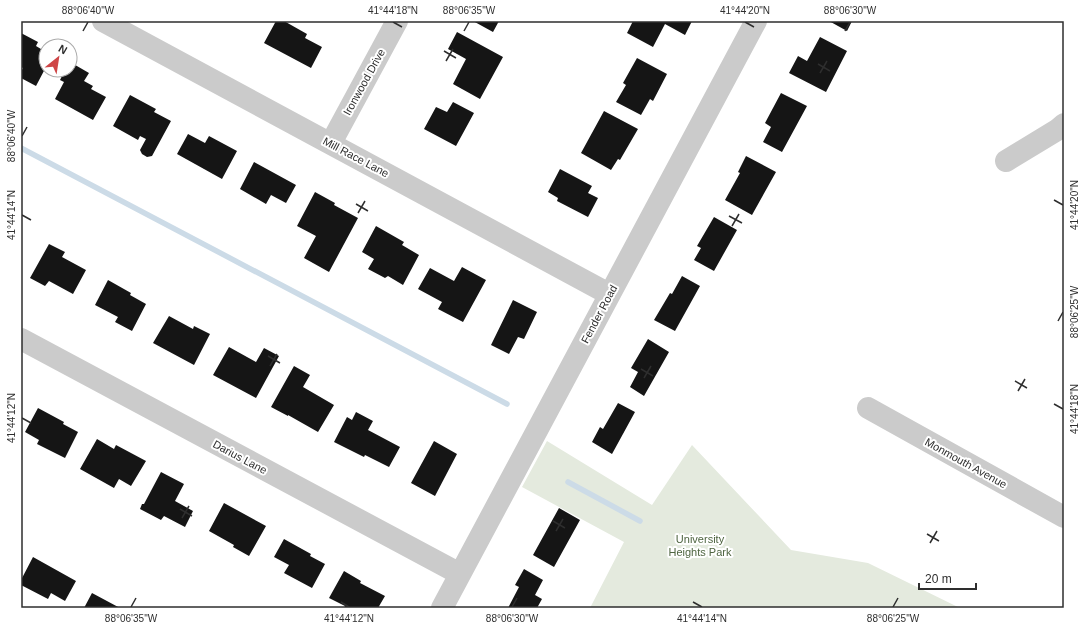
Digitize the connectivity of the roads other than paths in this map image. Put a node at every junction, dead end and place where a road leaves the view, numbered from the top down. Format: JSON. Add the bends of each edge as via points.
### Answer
{"nodes":[{"id":1,"x":103,"y":21,"type":"edge"},
{"id":2,"x":397,"y":21,"type":"edge"},
{"id":3,"x":756,"y":21,"type":"edge"},
{"id":4,"x":1064,"y":124,"type":"edge"},
{"id":5,"x":331,"y":143,"type":"junction"},
{"id":6,"x":1006,"y":161,"type":"dead end"},
{"id":7,"x":609,"y":294,"type":"junction"},
{"id":8,"x":21,"y":339,"type":"edge"},
{"id":9,"x":868,"y":408,"type":"dead end"},
{"id":10,"x":1064,"y":517,"type":"edge"},
{"id":11,"x":460,"y":574,"type":"junction"},
{"id":12,"x":442,"y":608,"type":"edge"}],
"edges":[{"from":1,"to":5,"type":"street","name":"Mill Race Lane"},
{"from":2,"to":5,"type":"street","name":"Ironwood Drive"},
{"from":3,"to":7,"type":"street","name":"Fender Road"},
{"from":4,"to":6,"type":"street"},
{"from":5,"to":7,"type":"street","name":"Mill Race Lane"},
{"from":7,"to":11,"type":"street","name":"Fender Road"},
{"from":8,"to":11,"type":"street","name":"Darius Lane"},
{"from":9,"to":10,"type":"street","name":"Monmouth Avenue"},
{"from":11,"to":12,"type":"street","name":"Fender Road"}]}
